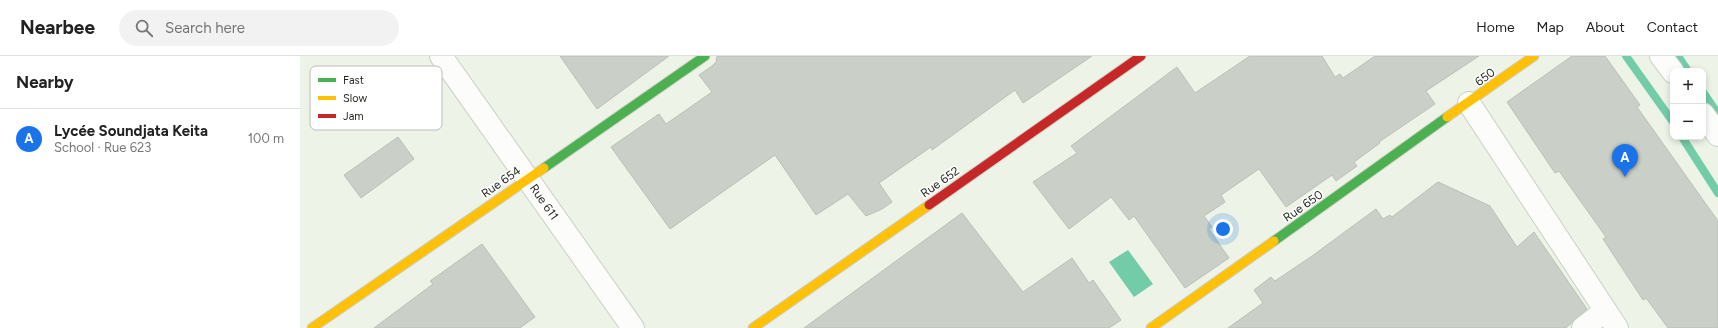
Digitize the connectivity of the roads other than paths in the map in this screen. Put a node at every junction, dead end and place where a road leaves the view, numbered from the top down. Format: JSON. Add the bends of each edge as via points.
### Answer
{"nodes":[{"id":1,"x":441,"y":56,"type":"edge"},
{"id":2,"x":705,"y":56,"type":"edge"},
{"id":3,"x":1141,"y":56,"type":"edge"},
{"id":4,"x":1534,"y":56,"type":"edge"},
{"id":5,"x":1661,"y":56,"type":"edge"},
{"id":6,"x":1670,"y":68,"type":"edge"},
{"id":7,"x":1469,"y":103,"type":"junction"},
{"id":8,"x":1706,"y":118,"type":"edge"},
{"id":9,"x":1718,"y":135,"type":"edge"},
{"id":10,"x":527,"y":178,"type":"junction"},
{"id":11,"x":1611,"y":320,"type":"edge"},
{"id":12,"x":312,"y":328,"type":"edge"},
{"id":13,"x":633,"y":328,"type":"edge"},
{"id":14,"x":754,"y":328,"type":"edge"},
{"id":15,"x":1151,"y":328,"type":"edge"},
{"id":16,"x":1583,"y":328,"type":"edge"}],
"edges":[{"from":1,"to":10,"type":"street","name":"Rue 611"},
{"from":2,"to":10,"type":"street","name":"Rue 654"},
{"from":3,"to":14,"type":"street","name":"Rue 652"},
{"from":4,"to":7,"type":"street","name":"650"},
{"from":5,"to":6,"type":"street"},
{"from":7,"to":11,"type":"street"},
{"from":7,"to":15,"type":"street","name":"Rue 650"},
{"from":8,"to":9,"type":"street"},
{"from":10,"to":12,"type":"street","name":"Rue 654"},
{"from":10,"to":13,"type":"street","name":"Rue 611"},
{"from":11,"to":16,"type":"street"}]}
